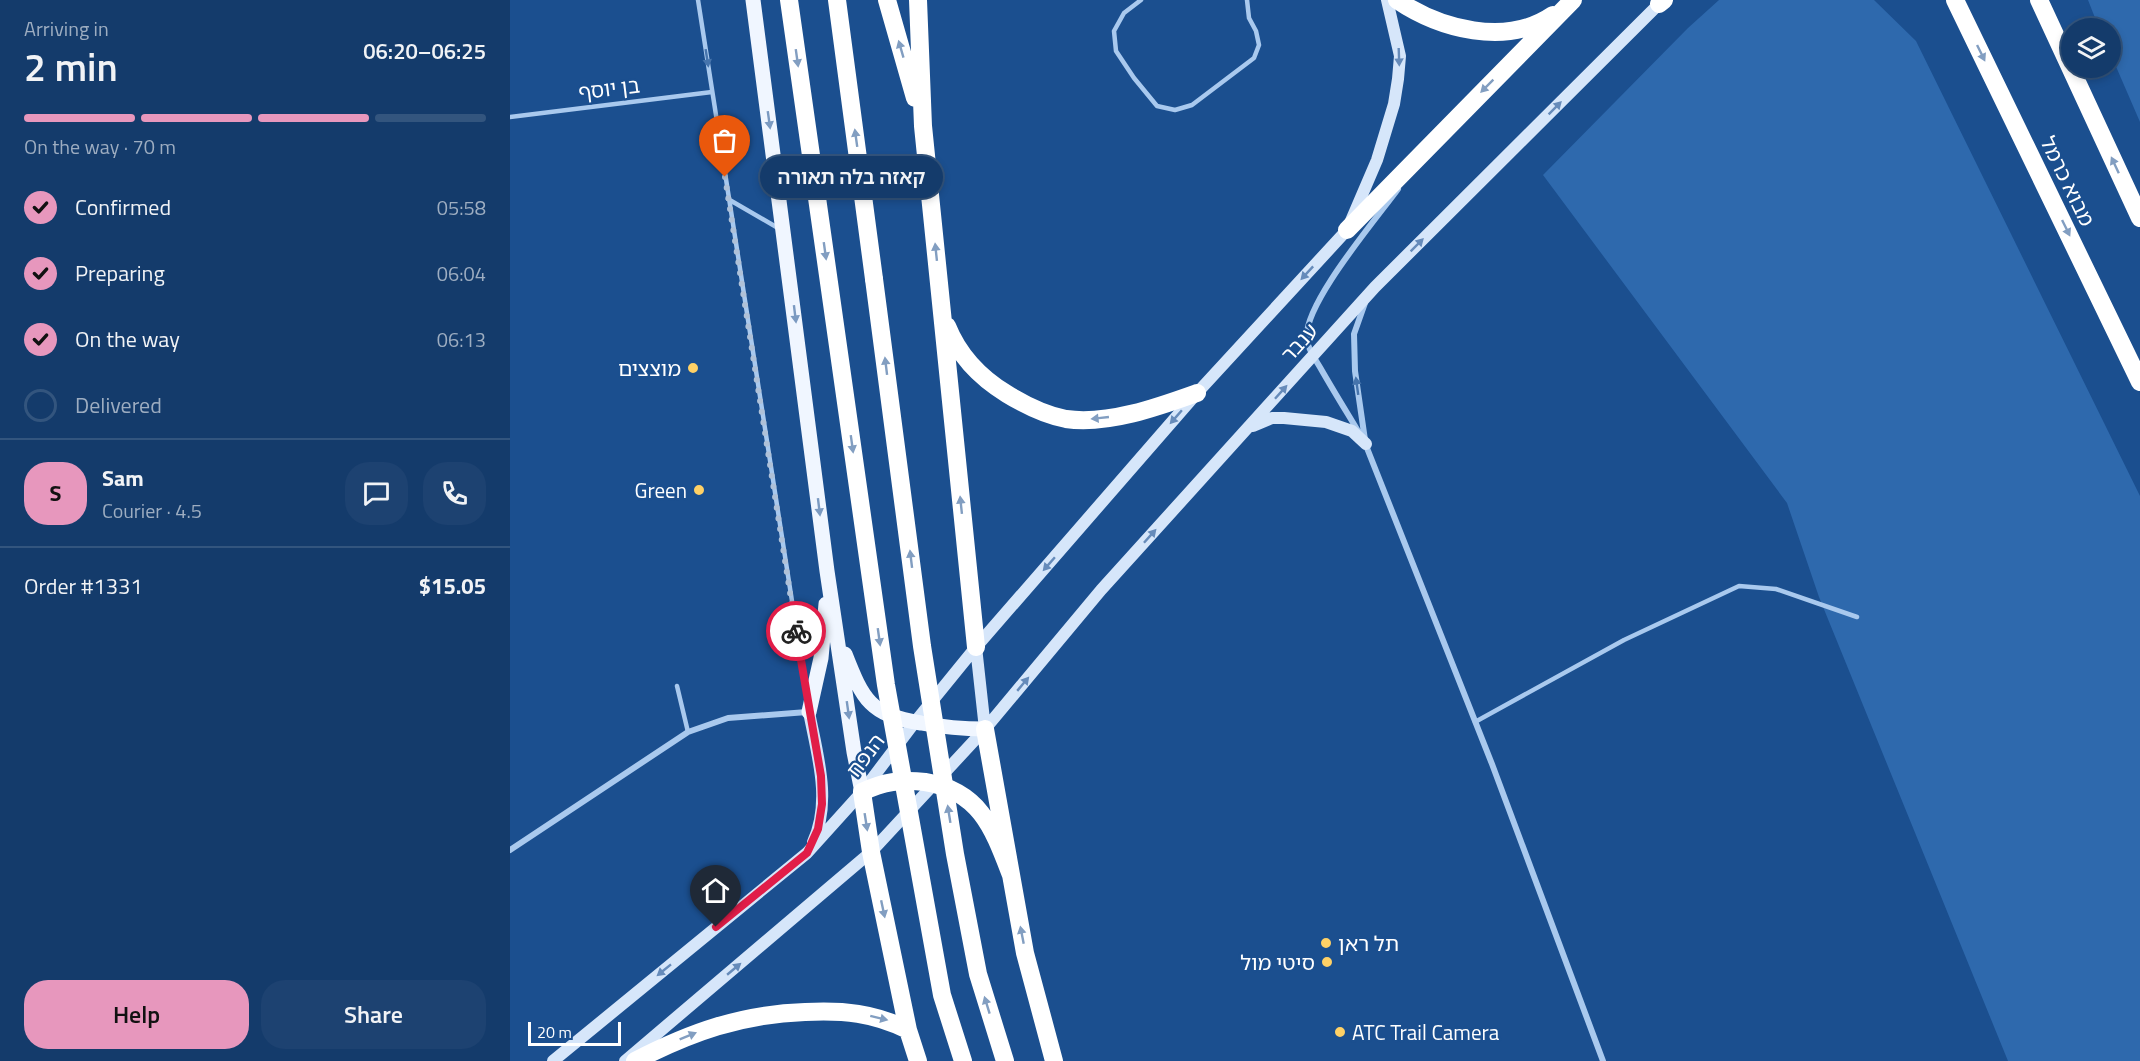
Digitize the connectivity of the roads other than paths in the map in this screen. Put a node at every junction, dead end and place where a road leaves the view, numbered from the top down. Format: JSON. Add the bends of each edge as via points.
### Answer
{"nodes":[{"id":1,"x":698,"y":0,"type":"edge"},
{"id":2,"x":753,"y":0,"type":"edge"},
{"id":3,"x":789,"y":0,"type":"edge"},
{"id":4,"x":837,"y":0,"type":"edge"},
{"id":5,"x":887,"y":0,"type":"edge"},
{"id":6,"x":918,"y":0,"type":"edge"},
{"id":7,"x":1141,"y":0,"type":"edge"},
{"id":8,"x":1247,"y":0,"type":"edge"},
{"id":9,"x":1386,"y":0,"type":"edge"},
{"id":10,"x":1397,"y":0,"type":"edge"},
{"id":11,"x":2039,"y":0,"type":"edge"},
{"id":12,"x":1572,"y":1,"type":"edge"},
{"id":13,"x":1662,"y":1,"type":"edge"},
{"id":14,"x":1954,"y":2,"type":"edge"},
{"id":15,"x":712,"y":92,"type":"junction"},
{"id":16,"x":510,"y":117,"type":"edge"},
{"id":17,"x":923,"y":126,"type":"junction"},
{"id":18,"x":1436,"y":138,"type":"junction"},
{"id":19,"x":729,"y":199,"type":"junction"},
{"id":20,"x":2140,"y":218,"type":"edge"},
{"id":21,"x":1347,"y":230,"type":"junction"},
{"id":22,"x":784,"y":231,"type":"junction"},
{"id":23,"x":1376,"y":287,"type":"junction"},
{"id":24,"x":942,"y":310,"type":"junction"},
{"id":25,"x":1313,"y":356,"type":"junction"},
{"id":26,"x":2140,"y":382,"type":"edge"},
{"id":27,"x":1197,"y":393,"type":"junction"},
{"id":28,"x":1249,"y":428,"type":"junction"},
{"id":29,"x":1366,"y":444,"type":"junction"},
{"id":30,"x":827,"y":571,"type":"junction"},
{"id":31,"x":1857,"y":617,"type":"dead end"},
{"id":32,"x":837,"y":632,"type":"junction"},
{"id":33,"x":976,"y":647,"type":"junction"},
{"id":34,"x":677,"y":686,"type":"dead end"},
{"id":35,"x":809,"y":712,"type":"junction"},
{"id":36,"x":915,"y":722,"type":"junction"},
{"id":37,"x":1475,"y":722,"type":"junction"},
{"id":38,"x":985,"y":729,"type":"junction"},
{"id":39,"x":688,"y":732,"type":"junction"},
{"id":40,"x":934,"y":784,"type":"junction"},
{"id":41,"x":862,"y":792,"type":"junction"},
{"id":42,"x":510,"y":850,"type":"edge"},
{"id":43,"x":871,"y":852,"type":"junction"},
{"id":44,"x":807,"y":853,"type":"junction"},
{"id":45,"x":1011,"y":875,"type":"junction"},
{"id":46,"x":908,"y":1030,"type":"junction"},
{"id":47,"x":553,"y":1061,"type":"edge"},
{"id":48,"x":625,"y":1061,"type":"edge"},
{"id":49,"x":635,"y":1061,"type":"edge"},
{"id":50,"x":918,"y":1061,"type":"edge"},
{"id":51,"x":963,"y":1061,"type":"edge"},
{"id":52,"x":1005,"y":1061,"type":"edge"},
{"id":53,"x":1054,"y":1061,"type":"edge"},
{"id":54,"x":1603,"y":1061,"type":"edge"}],
"edges":[{"from":1,"to":15,"type":"lane","one_way":true},
{"from":2,"to":22,"type":"main road","one_way":true},
{"from":3,"to":51,"type":"highway","one_way":true,"bridge":true,"via":[[886,685],[942,995]]},
{"from":52,"to":4,"type":"highway","one_way":true,"bridge":true,"via":[[978,975],[955,854],[924,658]]},
{"from":17,"to":5,"type":"highway","one_way":true},
{"from":6,"to":17,"type":"highway"},
{"from":7,"to":8,"type":"lane","via":[[1124,13],[1114,32],[1116,51],[1157,106],[1175,110],[1192,105],[1254,58],[1259,45]]},
{"from":9,"to":21,"type":"street","name":"ענבר","one_way":true,"via":[[1400,56],[1394,104],[1377,160]]},
{"from":10,"to":12,"type":"highway","via":[[1450,26],[1487,32],[1513,30],[1546,19]]},
{"from":20,"to":11,"type":"highway","one_way":true},
{"from":12,"to":18,"type":"highway","one_way":true},
{"from":23,"to":13,"type":"street","name":"ענבר","one_way":true},
{"from":14,"to":26,"type":"highway","name":"מבוא כרמל","one_way":true},
{"from":15,"to":16,"type":"lane","name":"בן יוסף"},
{"from":15,"to":19,"type":"lane"},
{"from":24,"to":17,"type":"highway","one_way":true},
{"from":18,"to":21,"type":"highway"},
{"from":18,"to":25,"type":"street","via":[[1324,290],[1307,328],[1306,340]]},
{"from":19,"to":22,"type":"lane"},
{"from":19,"to":35,"type":"lane"},
{"from":21,"to":27,"type":"street","name":"ענבר","one_way":true},
{"from":22,"to":30,"type":"main road","one_way":true},
{"from":23,"to":25,"type":"street","name":"ענבר"},
{"from":29,"to":23,"type":"street","one_way":true,"via":[[1355,371],[1354,334]]},
{"from":27,"to":24,"type":"highway","one_way":true,"via":[[1149,410],[1106,418],[1067,419],[1047,414],[980,376],[962,354]]},
{"from":33,"to":24,"type":"highway","one_way":true},
{"from":28,"to":25,"type":"street","name":"ענבר","one_way":true},
{"from":25,"to":29,"type":"street"},
{"from":27,"to":33,"type":"street","name":"ענבר","one_way":true},
{"from":28,"to":29,"type":"street","via":[[1272,418],[1305,419],[1340,426]]},
{"from":38,"to":28,"type":"street","name":"ענבר","one_way":true,"via":[[1101,590]]},
{"from":29,"to":37,"type":"street"},
{"from":30,"to":32,"type":"main road"},
{"from":30,"to":35,"type":"main road","via":[[824,634]]},
{"from":31,"to":37,"type":"lane","via":[[1776,589],[1739,586],[1624,640]]},
{"from":32,"to":36,"type":"main road","via":[[860,687],[873,706],[889,716]]},
{"from":32,"to":41,"type":"main road","one_way":true},
{"from":33,"to":36,"type":"street","name":"הנפח"},
{"from":33,"to":38,"type":"street"},
{"from":34,"to":39,"type":"lane"},
{"from":35,"to":39,"type":"street","via":[[728,718]]},
{"from":35,"to":44,"type":"street","via":[[822,804],[818,829]]},
{"from":36,"to":38,"type":"main road","via":[[944,728]]},
{"from":36,"to":41,"type":"street","name":"הנפח"},
{"from":37,"to":54,"type":"street"},
{"from":38,"to":40,"type":"street"},
{"from":38,"to":45,"type":"highway"},
{"from":39,"to":42,"type":"street"},
{"from":40,"to":41,"type":"highway","via":[[895,780]]},
{"from":40,"to":43,"type":"street"},
{"from":40,"to":45,"type":"highway","via":[[959,792],[978,810],[999,844]]},
{"from":41,"to":43,"type":"highway","one_way":true},
{"from":41,"to":44,"type":"street","name":"הנפח"},
{"from":43,"to":46,"type":"highway","one_way":true},
{"from":48,"to":43,"type":"street","one_way":true},
{"from":44,"to":47,"type":"street","name":"הנפח","one_way":true},
{"from":53,"to":45,"type":"highway","one_way":true,"via":[[1025,953]]},
{"from":49,"to":46,"type":"highway","one_way":true,"via":[[711,1027],[774,1013],[862,1014]]},
{"from":46,"to":50,"type":"highway"}]}
